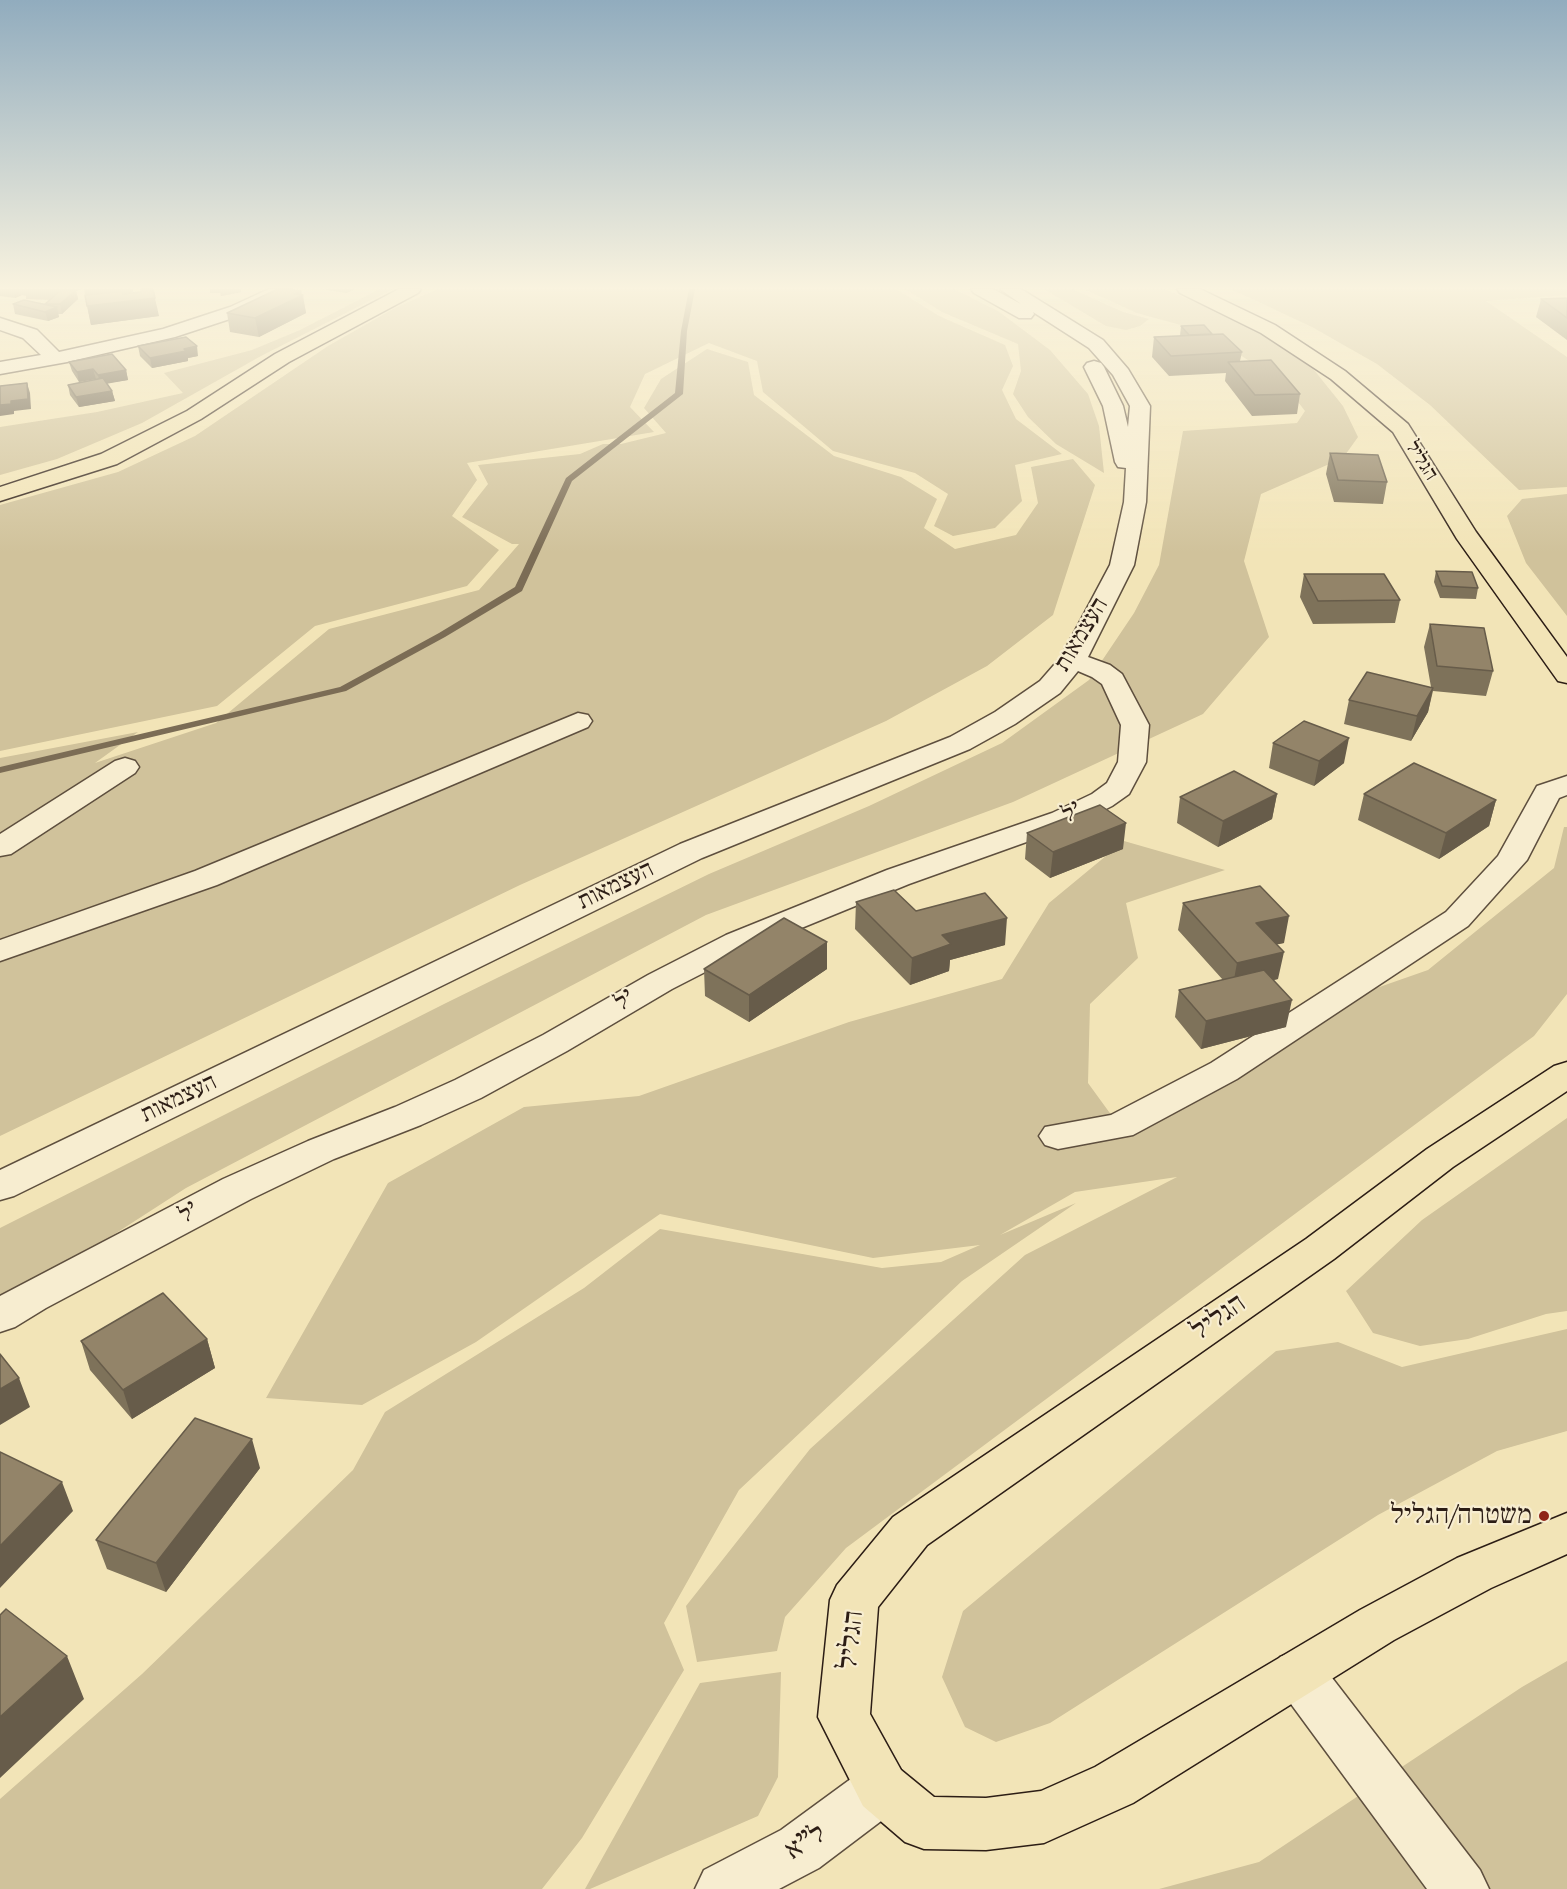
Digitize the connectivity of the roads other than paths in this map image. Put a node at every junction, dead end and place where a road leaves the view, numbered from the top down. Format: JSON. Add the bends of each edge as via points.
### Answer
{"nodes":[{"id":1,"x":252,"y":377,"type":"edge"},
{"id":2,"x":1100,"y":377,"type":"edge"},
{"id":3,"x":1123,"y":377,"type":"edge"},
{"id":4,"x":1341,"y":377,"type":"edge"},
{"id":5,"x":0,"y":494,"type":"edge"},
{"id":6,"x":1135,"y":502,"type":"junction"},
{"id":7,"x":1073,"y":660,"type":"junction"},
{"id":8,"x":1567,"y":675,"type":"edge"},
{"id":9,"x":578,"y":721,"type":"dead end"},
{"id":10,"x":125,"y":767,"type":"dead end"},
{"id":11,"x":1567,"y":785,"type":"edge"},
{"id":12,"x":0,"y":847,"type":"edge"},
{"id":13,"x":0,"y":951,"type":"edge"},
{"id":14,"x":1567,"y":1074,"type":"edge"},
{"id":15,"x":1058,"y":1136,"type":"dead end"},
{"id":16,"x":0,"y":1186,"type":"edge"},
{"id":17,"x":0,"y":1316,"type":"edge"},
{"id":18,"x":1567,"y":1533,"type":"edge"},
{"id":19,"x":1298,"y":1673,"type":"junction"},
{"id":20,"x":882,"y":1788,"type":"junction"},
{"id":21,"x":723,"y":1889,"type":"edge"},
{"id":22,"x":1461,"y":1889,"type":"edge"}],
"edges":[{"from":1,"to":5,"type":"main road","via":[[194,415],[109,459]]},
{"from":2,"to":6,"type":"street","name":"העצמאות","via":[[1113,406]]},
{"from":3,"to":6,"type":"street","name":"העצמאות","via":[[1140,406]]},
{"from":4,"to":8,"type":"main road","name":"הגליל","via":[[1401,428],[1465,534]]},
{"from":6,"to":7,"type":"street","name":"העצמאות","via":[[1122,566]]},
{"from":7,"to":16,"type":"street","name":"העצמאות","via":[[1050,687],[960,742],[691,851]]},
{"from":7,"to":17,"type":"street","name":"ל'","via":[[1113,680],[1135,725],[1132,762],[1119,788],[1102,800],[1063,819],[898,877],[738,942],[468,1089],[237,1189]]},
{"from":9,"to":13,"type":"street","via":[[206,878]]},
{"from":10,"to":12,"type":"street"},
{"from":11,"to":15,"type":"street","via":[[1547,792],[1511,860],[1457,920],[1224,1071],[1120,1126]]},
{"from":14,"to":20,"type":"main road","name":"הגליל","via":[[1440,1158],[1320,1249],[910,1531],[855,1600],[844,1717]]},
{"from":18,"to":19,"type":"main road","name":"הגליל","via":[[1474,1573],[1377,1624]]},
{"from":19,"to":20,"type":"main road","name":"הגליל","via":[[1114,1785],[1044,1817],[986,1824],[924,1823]]},
{"from":19,"to":22,"type":"street"},
{"from":20,"to":21,"type":"street","name":"ל\"א","via":[[800,1850]]}]}
